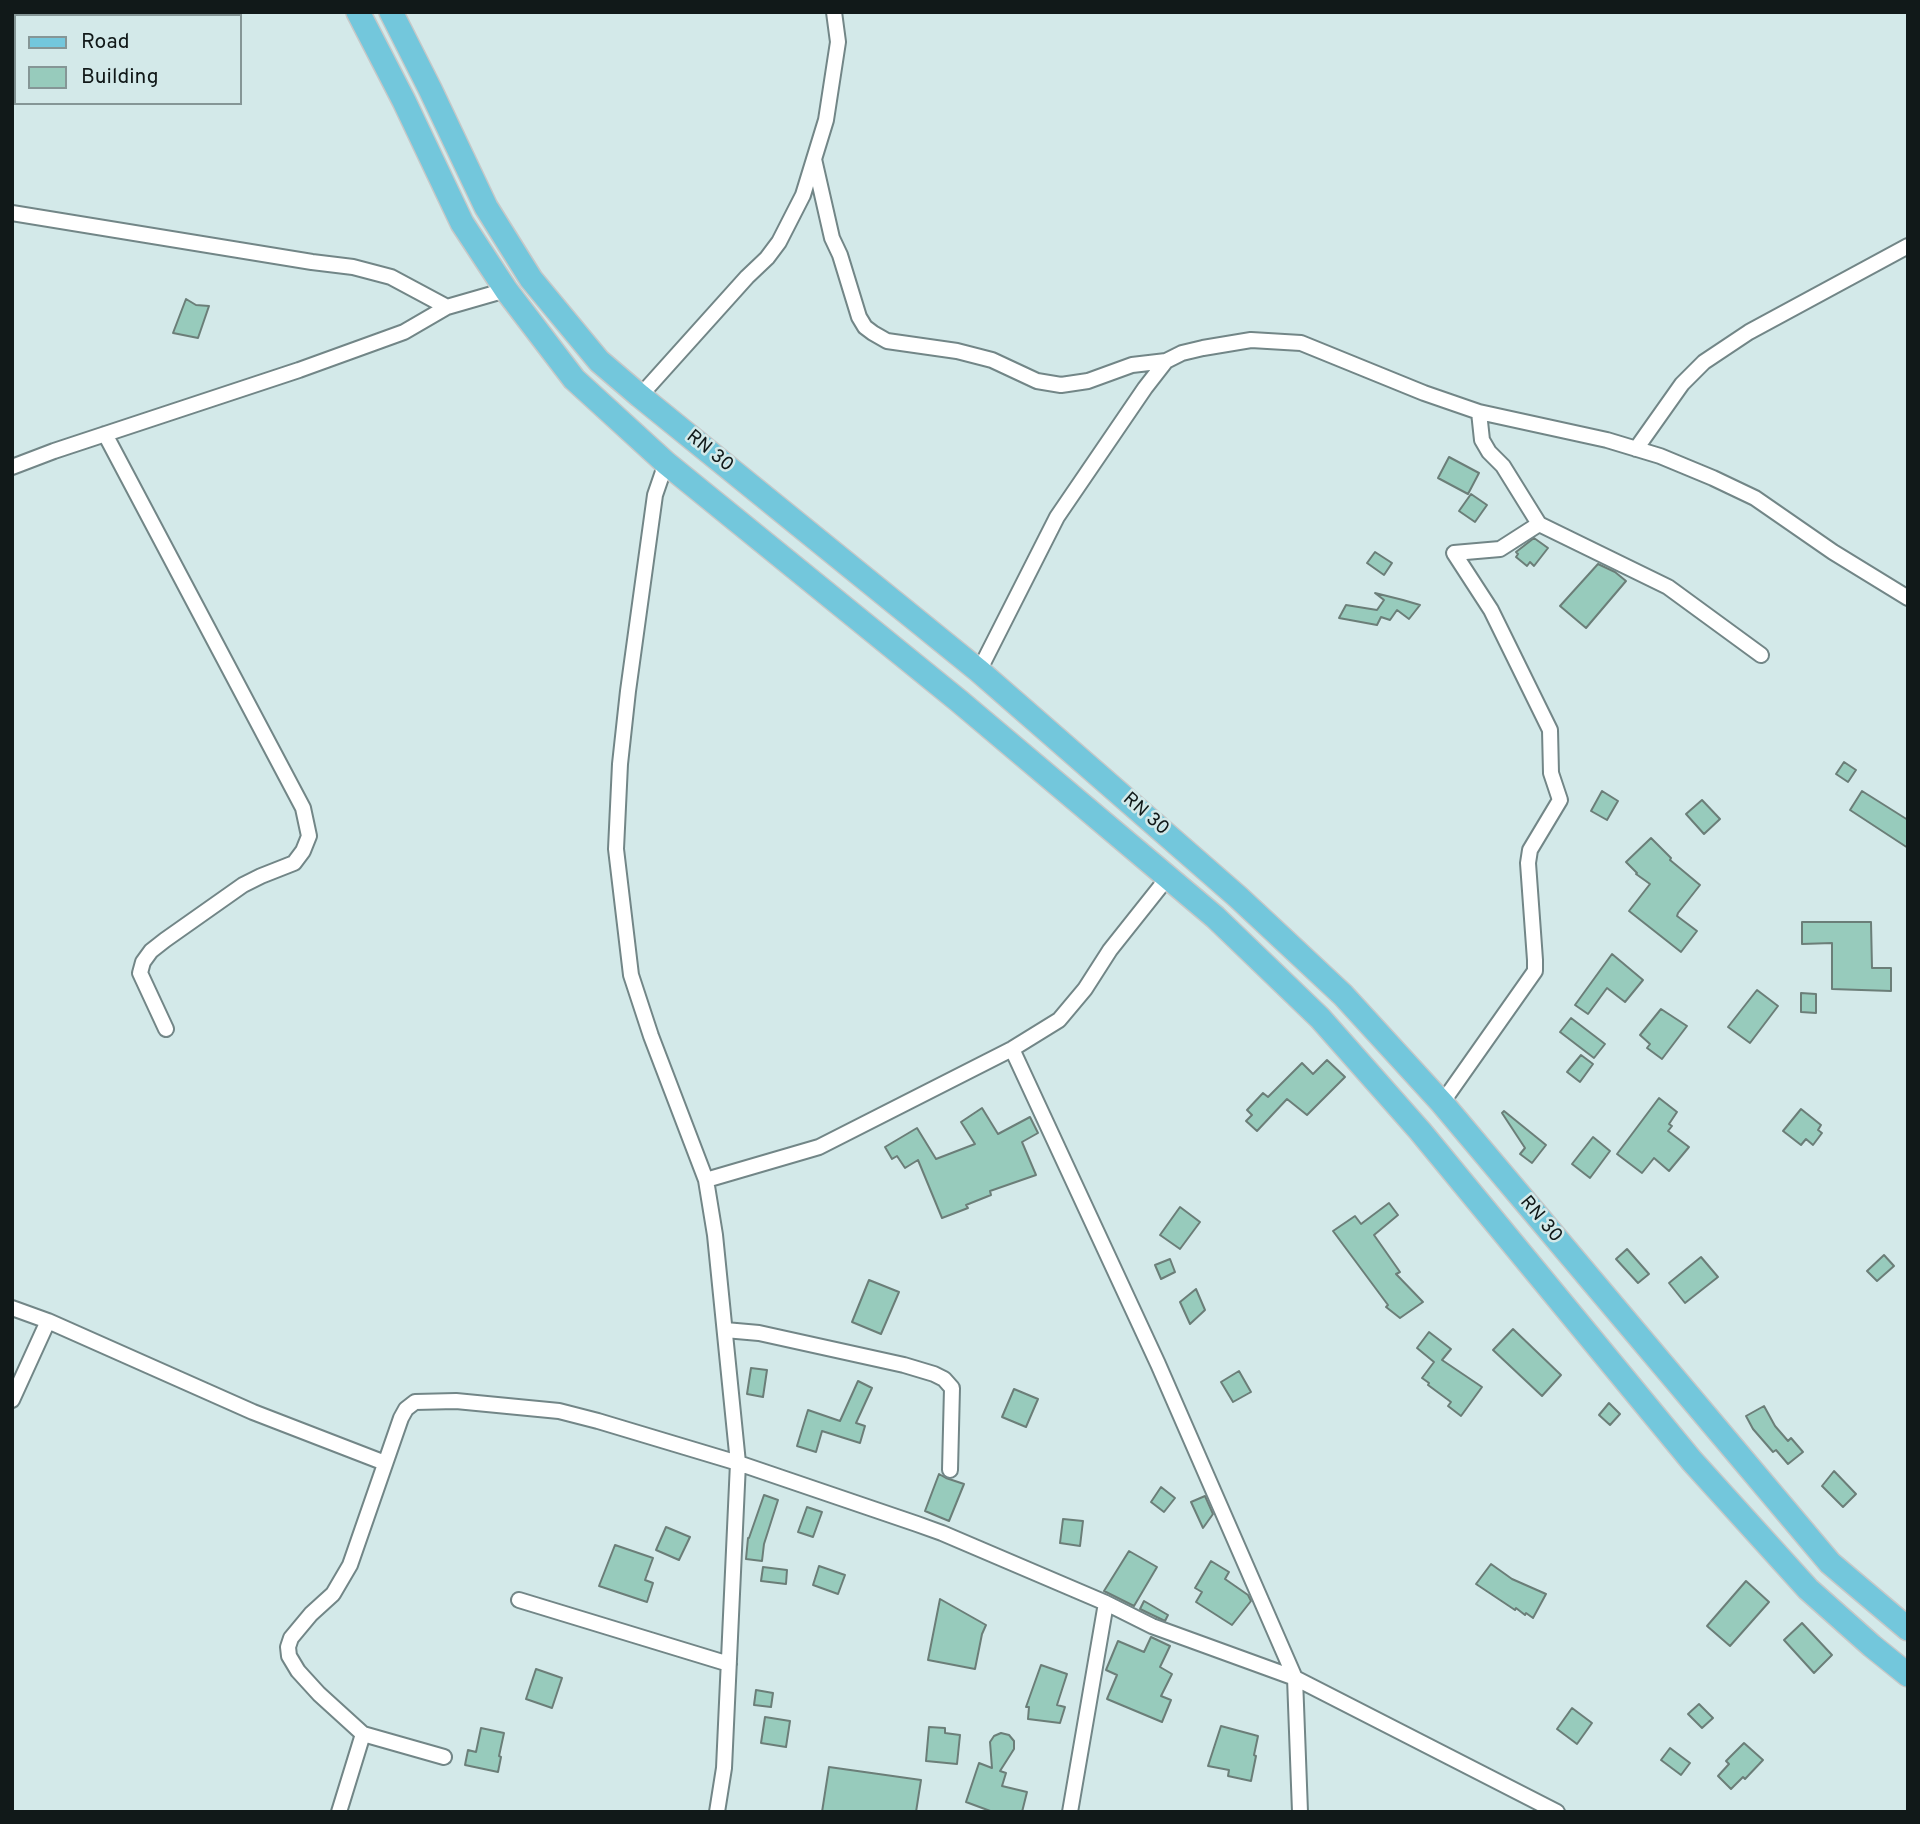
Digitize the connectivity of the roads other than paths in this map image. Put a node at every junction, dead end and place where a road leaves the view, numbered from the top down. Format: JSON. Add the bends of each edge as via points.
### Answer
{"nodes":[{"id":1,"x":358,"y":12,"type":"edge"},
{"id":2,"x":391,"y":12,"type":"edge"},
{"id":3,"x":834,"y":12,"type":"edge"},
{"id":4,"x":814,"y":159,"type":"junction"},
{"id":5,"x":12,"y":213,"type":"edge"},
{"id":6,"x":1908,"y":246,"type":"edge"},
{"id":7,"x":506,"y":290,"type":"junction"},
{"id":8,"x":447,"y":307,"type":"junction"},
{"id":9,"x":1166,"y":361,"type":"junction"},
{"id":10,"x":640,"y":396,"type":"junction"},
{"id":11,"x":1479,"y":412,"type":"junction"},
{"id":12,"x":105,"y":434,"type":"junction"},
{"id":13,"x":1636,"y":449,"type":"junction"},
{"id":14,"x":666,"y":463,"type":"junction"},
{"id":15,"x":12,"y":467,"type":"edge"},
{"id":16,"x":1539,"y":524,"type":"junction"},
{"id":17,"x":1908,"y":598,"type":"edge"},
{"id":18,"x":1761,"y":655,"type":"dead end"},
{"id":19,"x":979,"y":671,"type":"junction"},
{"id":20,"x":1168,"y":877,"type":"junction"},
{"id":21,"x":166,"y":1029,"type":"dead end"},
{"id":22,"x":1012,"y":1049,"type":"junction"},
{"id":23,"x":1442,"y":1102,"type":"junction"},
{"id":24,"x":706,"y":1180,"type":"junction"},
{"id":25,"x":12,"y":1308,"type":"edge"},
{"id":26,"x":48,"y":1321,"type":"junction"},
{"id":27,"x":725,"y":1330,"type":"junction"},
{"id":28,"x":12,"y":1400,"type":"edge"},
{"id":29,"x":385,"y":1463,"type":"junction"},
{"id":30,"x":738,"y":1464,"type":"junction"},
{"id":31,"x":950,"y":1470,"type":"dead end"},
{"id":32,"x":519,"y":1600,"type":"dead end"},
{"id":33,"x":1106,"y":1603,"type":"junction"},
{"id":34,"x":1908,"y":1629,"type":"edge"},
{"id":35,"x":729,"y":1664,"type":"junction"},
{"id":36,"x":1908,"y":1675,"type":"edge"},
{"id":37,"x":1295,"y":1678,"type":"junction"},
{"id":38,"x":363,"y":1734,"type":"junction"},
{"id":39,"x":444,"y":1757,"type":"dead end"},
{"id":40,"x":339,"y":1812,"type":"edge"},
{"id":41,"x":717,"y":1812,"type":"edge"},
{"id":42,"x":1070,"y":1812,"type":"edge"},
{"id":43,"x":1300,"y":1812,"type":"edge"},
{"id":44,"x":1557,"y":1812,"type":"edge"}],
"edges":[{"from":1,"to":7,"type":"main road","number":"RN 30","via":[[463,223]]},
{"from":2,"to":10,"type":"main road","name":"RN 30","number":"RN 30","via":[[486,207],[531,279],[600,361]]},
{"from":3,"to":4,"type":"street","via":[[838,42],[826,120]]},
{"from":4,"to":9,"type":"street","via":[[832,238],[859,317],[873,333],[887,341],[992,360],[1037,381],[1060,385],[1088,381],[1132,365]]},
{"from":4,"to":10,"type":"street","via":[[803,195],[779,242]]},
{"from":5,"to":8,"type":"street","via":[[353,267],[391,277]]},
{"from":6,"to":13,"type":"street","via":[[1749,332],[1704,362],[1682,384]]},
{"from":7,"to":8,"type":"street"},
{"from":7,"to":14,"type":"main road","number":"RN 30","via":[[574,380]]},
{"from":8,"to":12,"type":"street","via":[[404,332]]},
{"from":9,"to":11,"type":"street","via":[[1182,353],[1251,340],[1301,343]]},
{"from":9,"to":19,"type":"street","via":[[1057,517]]},
{"from":10,"to":19,"type":"main road","name":"RN 30","number":"RN 30"},
{"from":11,"to":13,"type":"street"},
{"from":11,"to":16,"type":"street","via":[[1482,440]]},
{"from":12,"to":15,"type":"street"},
{"from":12,"to":21,"type":"street","via":[[303,808],[309,836],[294,863],[243,885],[151,951],[140,973]]},
{"from":13,"to":17,"type":"street","via":[[1755,498]]},
{"from":14,"to":20,"type":"main road","number":"RN 30"},
{"from":14,"to":24,"type":"street","via":[[654,495],[628,691],[616,849],[631,975]]},
{"from":16,"to":18,"type":"street","via":[[1668,587]]},
{"from":16,"to":23,"type":"street","via":[[1500,549],[1454,553],[1491,610],[1550,730],[1551,774],[1560,800],[1530,850],[1528,863],[1535,971]]},
{"from":19,"to":23,"type":"main road","name":"RN 30","number":"RN 30","via":[[1238,897],[1343,995]]},
{"from":20,"to":22,"type":"street","via":[[1059,1020]]},
{"from":20,"to":36,"type":"main road","number":"RN 30","via":[[1320,1018],[1420,1131],[1710,1480],[1808,1589]]},
{"from":22,"to":24,"type":"street","via":[[819,1147]]},
{"from":22,"to":37,"type":"street","via":[[1158,1364]]},
{"from":23,"to":34,"type":"main road","name":"RN 30","number":"RN 30","via":[[1830,1563]]},
{"from":24,"to":27,"type":"street"},
{"from":25,"to":26,"type":"street"},
{"from":26,"to":28,"type":"street"},
{"from":26,"to":29,"type":"street","via":[[253,1412]]},
{"from":27,"to":30,"type":"street"},
{"from":27,"to":31,"type":"street","via":[[759,1333],[904,1365],[944,1379],[952,1388]]},
{"from":29,"to":30,"type":"street","via":[[406,1409],[415,1402],[456,1401],[559,1411]]},
{"from":29,"to":38,"type":"street","via":[[346,1572],[288,1647],[298,1671]]},
{"from":30,"to":33,"type":"street","via":[[942,1533]]},
{"from":30,"to":35,"type":"street"},
{"from":32,"to":35,"type":"street"},
{"from":33,"to":37,"type":"street","via":[[1152,1626]]},
{"from":33,"to":42,"type":"street"},
{"from":35,"to":41,"type":"street"},
{"from":37,"to":43,"type":"street"},
{"from":37,"to":44,"type":"street"},
{"from":38,"to":39,"type":"street"},
{"from":38,"to":40,"type":"street"}]}
